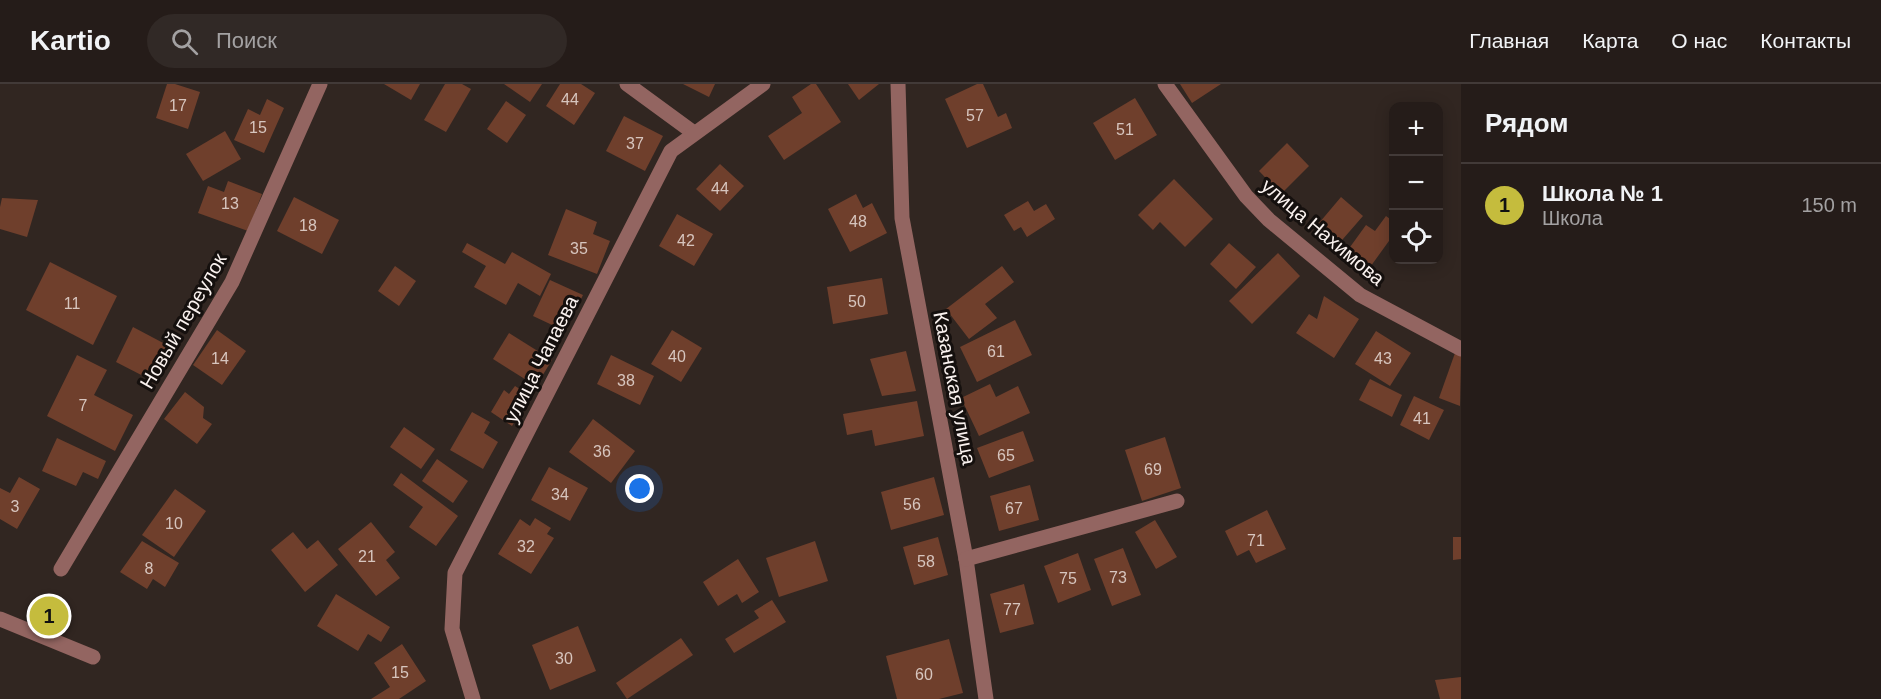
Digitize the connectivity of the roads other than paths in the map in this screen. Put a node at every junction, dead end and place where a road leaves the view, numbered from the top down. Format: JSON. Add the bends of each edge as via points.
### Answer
{"nodes":[{"id":1,"x":320,"y":84,"type":"edge"},
{"id":2,"x":627,"y":84,"type":"edge"},
{"id":3,"x":763,"y":84,"type":"edge"},
{"id":4,"x":898,"y":84,"type":"edge"},
{"id":5,"x":1165,"y":84,"type":"edge"},
{"id":6,"x":694,"y":133,"type":"junction"},
{"id":7,"x":1461,"y":349,"type":"edge"},
{"id":8,"x":1177,"y":501,"type":"dead end"},
{"id":9,"x":966,"y":559,"type":"junction"},
{"id":10,"x":61,"y":569,"type":"dead end"},
{"id":11,"x":0,"y":619,"type":"edge"},
{"id":12,"x":93,"y":657,"type":"dead end"},
{"id":13,"x":473,"y":699,"type":"edge"},
{"id":14,"x":986,"y":699,"type":"edge"}],
"edges":[{"from":1,"to":10,"type":"street","name":"Новый переулок","via":[[232,282]]},
{"from":2,"to":6,"type":"street"},
{"from":3,"to":6,"type":"street","name":"улица Чапаева"},
{"from":4,"to":9,"type":"street","name":"Казанская улица","via":[[902,218]]},
{"from":5,"to":7,"type":"street","name":"улица Нахимова","via":[[1246,196],[1269,220],[1360,296]]},
{"from":6,"to":13,"type":"street","name":"улица Чапаева","via":[[671,151],[455,573],[452,629]]},
{"from":8,"to":9,"type":"street"},
{"from":9,"to":14,"type":"street","name":"Казанская улица"},
{"from":11,"to":12,"type":"street"}]}
